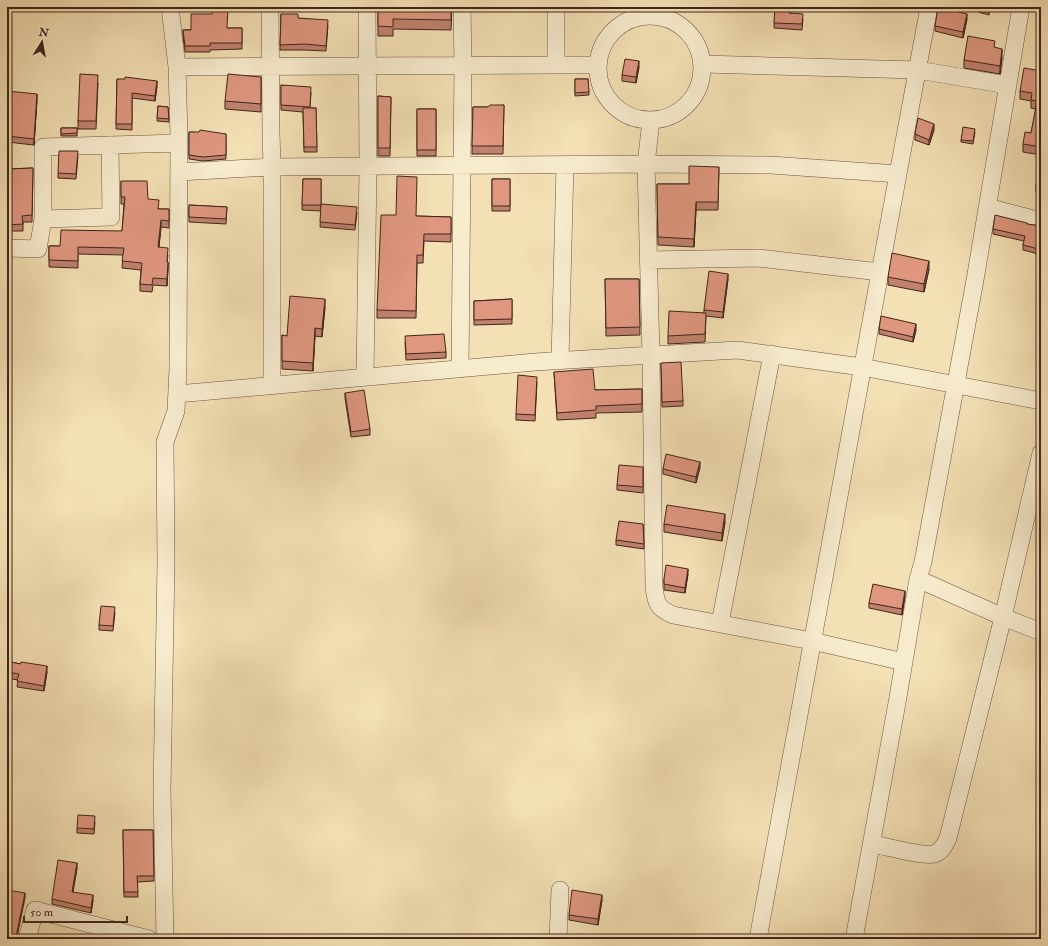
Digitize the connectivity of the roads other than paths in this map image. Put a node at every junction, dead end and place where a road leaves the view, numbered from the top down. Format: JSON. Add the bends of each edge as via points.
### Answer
{"nodes":[{"id":1,"x":170,"y":7,"type":"edge"},
{"id":2,"x":270,"y":7,"type":"edge"},
{"id":3,"x":367,"y":7,"type":"edge"},
{"id":4,"x":462,"y":7,"type":"edge"},
{"id":5,"x":556,"y":7,"type":"edge"},
{"id":6,"x":930,"y":7,"type":"edge"},
{"id":7,"x":1021,"y":7,"type":"edge"},
{"id":8,"x":649,"y":11,"type":"edge"},
{"id":9,"x":703,"y":64,"type":"junction"},
{"id":10,"x":556,"y":65,"type":"junction"},
{"id":11,"x":597,"y":65,"type":"junction"},
{"id":12,"x":270,"y":66,"type":"junction"},
{"id":13,"x":367,"y":66,"type":"junction"},
{"id":14,"x":463,"y":66,"type":"junction"},
{"id":15,"x":177,"y":67,"type":"junction"},
{"id":16,"x":918,"y":70,"type":"junction"},
{"id":17,"x":1007,"y":85,"type":"junction"},
{"id":18,"x":651,"y":121,"type":"junction"},
{"id":19,"x":179,"y":143,"type":"junction"},
{"id":20,"x":110,"y":145,"type":"junction"},
{"id":21,"x":646,"y":164,"type":"junction"},
{"id":22,"x":565,"y":165,"type":"junction"},
{"id":23,"x":368,"y":166,"type":"junction"},
{"id":24,"x":462,"y":166,"type":"junction"},
{"id":25,"x":272,"y":167,"type":"junction"},
{"id":26,"x":179,"y":172,"type":"junction"},
{"id":27,"x":898,"y":174,"type":"junction"},
{"id":28,"x":986,"y":207,"type":"junction"},
{"id":29,"x":43,"y":219,"type":"junction"},
{"id":30,"x":1041,"y":221,"type":"edge"},
{"id":31,"x":7,"y":248,"type":"edge"},
{"id":32,"x":648,"y":260,"type":"junction"},
{"id":33,"x":880,"y":272,"type":"junction"},
{"id":34,"x":772,"y":354,"type":"junction"},
{"id":35,"x":651,"y":355,"type":"junction"},
{"id":36,"x":560,"y":360,"type":"junction"},
{"id":37,"x":862,"y":367,"type":"junction"},
{"id":38,"x":460,"y":369,"type":"junction"},
{"id":39,"x":365,"y":377,"type":"junction"},
{"id":40,"x":955,"y":385,"type":"junction"},
{"id":41,"x":272,"y":386,"type":"junction"},
{"id":42,"x":177,"y":394,"type":"junction"},
{"id":43,"x":1041,"y":401,"type":"edge"},
{"id":44,"x":1041,"y":453,"type":"edge"},
{"id":45,"x":1037,"y":492,"type":"edge"},
{"id":46,"x":918,"y":579,"type":"junction"},
{"id":47,"x":1003,"y":617,"type":"junction"},
{"id":48,"x":720,"y":623,"type":"junction"},
{"id":49,"x":1041,"y":632,"type":"edge"},
{"id":50,"x":812,"y":641,"type":"junction"},
{"id":51,"x":904,"y":662,"type":"junction"},
{"id":52,"x":872,"y":844,"type":"junction"},
{"id":53,"x":560,"y":890,"type":"dead end"},
{"id":54,"x":27,"y":939,"type":"edge"},
{"id":55,"x":149,"y":939,"type":"edge"},
{"id":56,"x":165,"y":939,"type":"edge"},
{"id":57,"x":558,"y":939,"type":"edge"},
{"id":58,"x":758,"y":939,"type":"edge"},
{"id":59,"x":854,"y":939,"type":"edge"}],
"edges":[{"from":1,"to":15,"type":"street"},
{"from":2,"to":12,"type":"street"},
{"from":3,"to":13,"type":"street"},
{"from":4,"to":14,"type":"street"},
{"from":5,"to":10,"type":"street"},
{"from":6,"to":16,"type":"street"},
{"from":7,"to":17,"type":"street"},
{"from":8,"to":9,"type":"street","via":[[674,20],[688,31],[698,46]]},
{"from":8,"to":11,"type":"street","via":[[621,23],[609,34],[600,49]]},
{"from":9,"to":16,"type":"street"},
{"from":9,"to":18,"type":"street","via":[[701,82],[694,98],[681,111]]},
{"from":10,"to":11,"type":"street"},
{"from":10,"to":14,"type":"street"},
{"from":11,"to":18,"type":"street","via":[[599,82],[606,97],[618,109],[632,117]]},
{"from":12,"to":13,"type":"street"},
{"from":12,"to":15,"type":"street"},
{"from":12,"to":25,"type":"street"},
{"from":13,"to":14,"type":"street"},
{"from":13,"to":23,"type":"street"},
{"from":14,"to":24,"type":"street"},
{"from":15,"to":19,"type":"street"},
{"from":16,"to":17,"type":"street"},
{"from":16,"to":27,"type":"street"},
{"from":17,"to":28,"type":"street"},
{"from":18,"to":21,"type":"street"},
{"from":19,"to":20,"type":"street"},
{"from":19,"to":26,"type":"street"},
{"from":20,"to":29,"type":"street","via":[[43,147]]},
{"from":20,"to":29,"type":"street","via":[[111,217]]},
{"from":21,"to":22,"type":"street"},
{"from":21,"to":27,"type":"street","via":[[771,165]]},
{"from":21,"to":32,"type":"street"},
{"from":22,"to":24,"type":"street"},
{"from":22,"to":36,"type":"street"},
{"from":23,"to":24,"type":"street"},
{"from":23,"to":25,"type":"street"},
{"from":23,"to":39,"type":"street"},
{"from":24,"to":38,"type":"street"},
{"from":25,"to":26,"type":"street"},
{"from":25,"to":41,"type":"street"},
{"from":26,"to":42,"type":"street"},
{"from":27,"to":33,"type":"street"},
{"from":28,"to":30,"type":"street"},
{"from":28,"to":40,"type":"street"},
{"from":29,"to":31,"type":"street","via":[[38,249]]},
{"from":32,"to":33,"type":"street","via":[[759,258]]},
{"from":32,"to":35,"type":"street"},
{"from":33,"to":37,"type":"street"},
{"from":34,"to":35,"type":"street","via":[[737,350]]},
{"from":34,"to":37,"type":"street"},
{"from":34,"to":48,"type":"street"},
{"from":35,"to":36,"type":"street"},
{"from":35,"to":48,"type":"street","via":[[656,602],[664,611],[673,615]]},
{"from":36,"to":38,"type":"street"},
{"from":37,"to":40,"type":"street"},
{"from":37,"to":50,"type":"street"},
{"from":38,"to":39,"type":"street"},
{"from":39,"to":41,"type":"street"},
{"from":40,"to":43,"type":"street"},
{"from":40,"to":46,"type":"street"},
{"from":41,"to":42,"type":"street"},
{"from":42,"to":56,"type":"street","via":[[176,411],[165,442],[166,563],[162,790]]},
{"from":44,"to":45,"type":"street"},
{"from":45,"to":47,"type":"street"},
{"from":46,"to":47,"type":"street"},
{"from":46,"to":51,"type":"street"},
{"from":47,"to":49,"type":"street"},
{"from":47,"to":52,"type":"street","via":[[948,838],[943,849],[936,854],[926,854]]},
{"from":48,"to":50,"type":"street"},
{"from":50,"to":51,"type":"street"},
{"from":50,"to":58,"type":"street"},
{"from":51,"to":52,"type":"street"},
{"from":52,"to":59,"type":"street"},
{"from":53,"to":57,"type":"street"},
{"from":54,"to":55,"type":"street","via":[[34,910]]}]}
